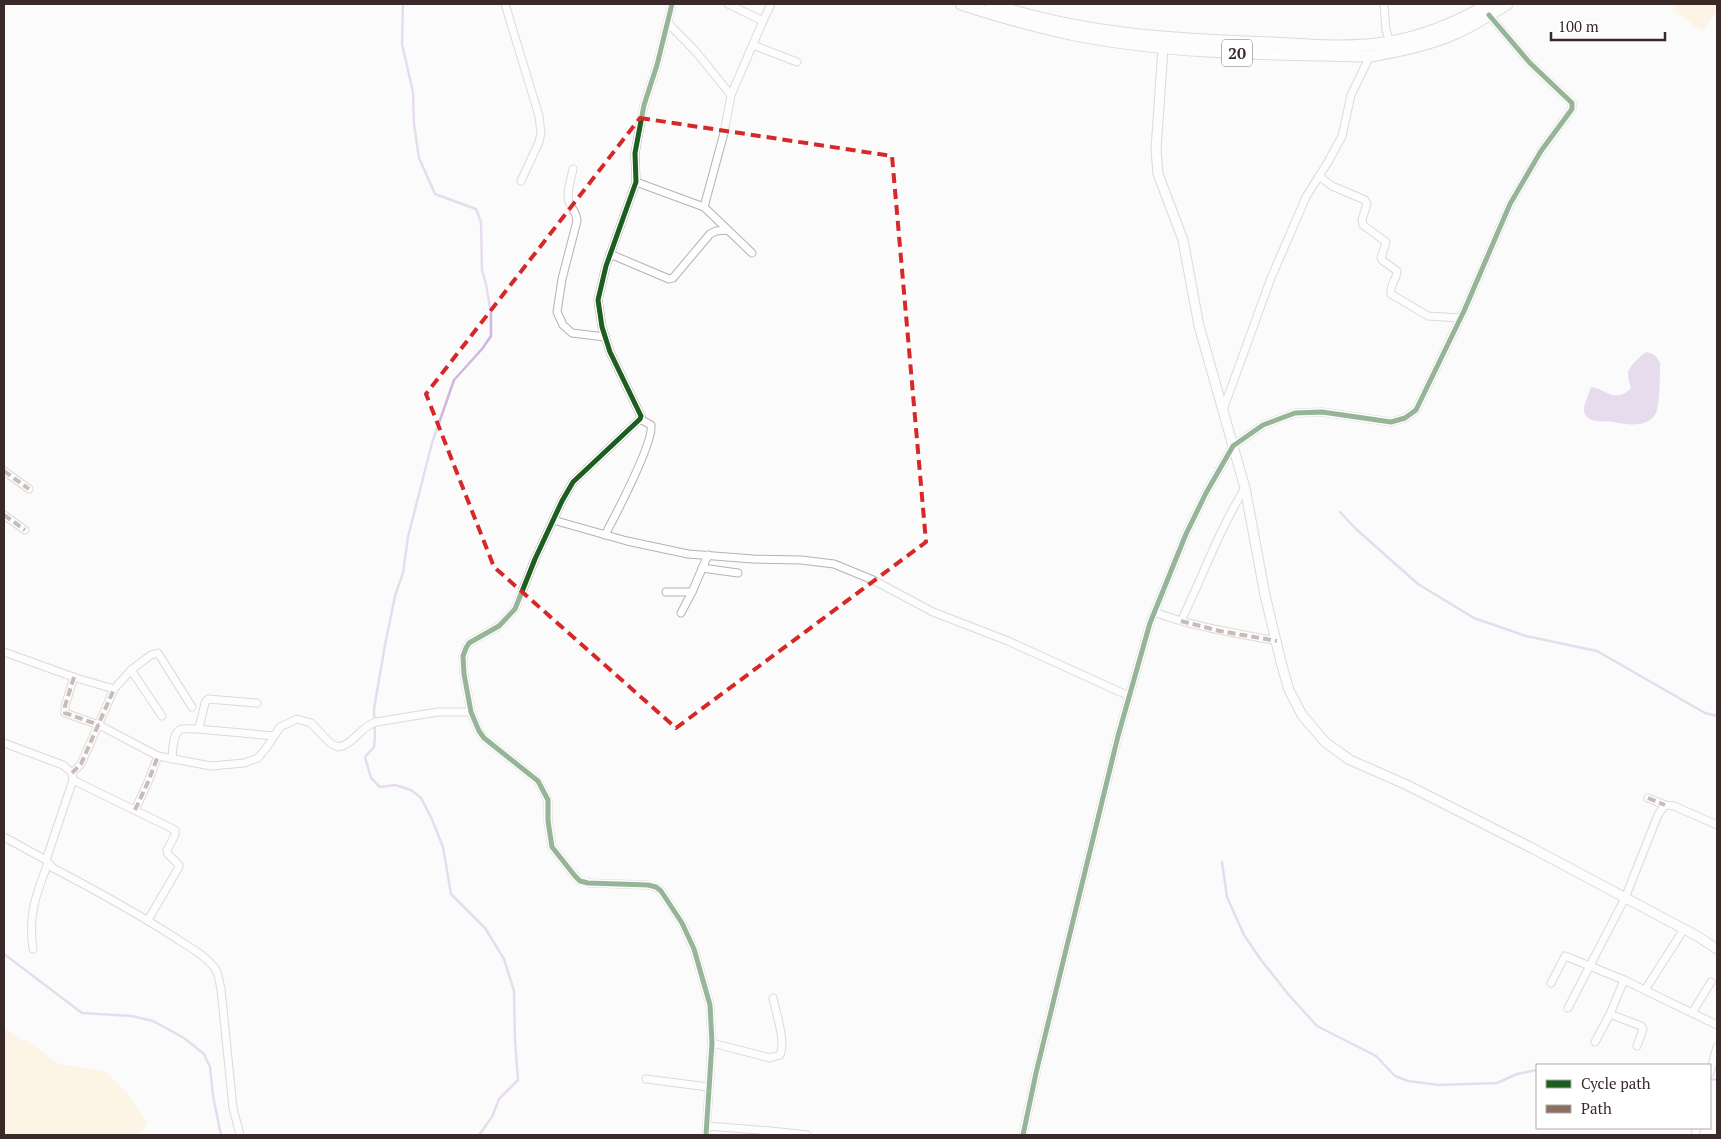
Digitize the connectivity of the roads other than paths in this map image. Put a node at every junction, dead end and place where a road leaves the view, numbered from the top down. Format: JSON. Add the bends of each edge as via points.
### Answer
{"nodes":[{"id":1,"x":505,"y":4,"type":"edge"},
{"id":2,"x":672,"y":4,"type":"edge"},
{"id":3,"x":728,"y":4,"type":"edge"},
{"id":4,"x":771,"y":4,"type":"edge"},
{"id":5,"x":961,"y":4,"type":"edge"},
{"id":6,"x":992,"y":4,"type":"edge"},
{"id":7,"x":1384,"y":4,"type":"edge"},
{"id":8,"x":1507,"y":4,"type":"edge"},
{"id":9,"x":1489,"y":9,"type":"edge"},
{"id":10,"x":762,"y":21,"type":"junction"},
{"id":11,"x":668,"y":23,"type":"junction"},
{"id":12,"x":1390,"y":42,"type":"junction"},
{"id":13,"x":753,"y":45,"type":"junction"},
{"id":14,"x":1163,"y":48,"type":"junction"},
{"id":15,"x":1370,"y":56,"type":"junction"},
{"id":16,"x":796,"y":62,"type":"dead end"},
{"id":17,"x":731,"y":95,"type":"junction"},
{"id":18,"x":573,"y":169,"type":"dead end"},
{"id":19,"x":1319,"y":176,"type":"junction"},
{"id":20,"x":521,"y":181,"type":"dead end"},
{"id":21,"x":636,"y":182,"type":"junction"},
{"id":22,"x":704,"y":207,"type":"junction"},
{"id":23,"x":727,"y":230,"type":"junction"},
{"id":24,"x":752,"y":253,"type":"dead end"},
{"id":25,"x":610,"y":254,"type":"junction"},
{"id":26,"x":1460,"y":318,"type":"junction"},
{"id":27,"x":605,"y":337,"type":"junction"},
{"id":28,"x":1223,"y":410,"type":"junction"},
{"id":29,"x":640,"y":419,"type":"junction"},
{"id":30,"x":1233,"y":446,"type":"junction"},
{"id":31,"x":4,"y":471,"type":"edge"},
{"id":32,"x":1245,"y":488,"type":"junction"},
{"id":33,"x":29,"y":489,"type":"dead end"},
{"id":34,"x":4,"y":515,"type":"edge"},
{"id":35,"x":553,"y":520,"type":"junction"},
{"id":36,"x":25,"y":530,"type":"dead end"},
{"id":37,"x":605,"y":535,"type":"junction"},
{"id":38,"x":708,"y":555,"type":"junction"},
{"id":39,"x":702,"y":568,"type":"junction"},
{"id":40,"x":738,"y":573,"type":"dead end"},
{"id":41,"x":666,"y":592,"type":"dead end"},
{"id":42,"x":692,"y":592,"type":"junction"},
{"id":43,"x":1154,"y":612,"type":"junction"},
{"id":44,"x":681,"y":613,"type":"dead end"},
{"id":45,"x":1181,"y":621,"type":"junction"},
{"id":46,"x":1277,"y":640,"type":"junction"},
{"id":47,"x":4,"y":652,"type":"edge"},
{"id":48,"x":131,"y":670,"type":"junction"},
{"id":49,"x":74,"y":677,"type":"junction"},
{"id":50,"x":114,"y":689,"type":"junction"},
{"id":51,"x":1129,"y":696,"type":"junction"},
{"id":52,"x":257,"y":703,"type":"dead end"},
{"id":53,"x":192,"y":707,"type":"dead end"},
{"id":54,"x":471,"y":712,"type":"junction"},
{"id":55,"x":162,"y":716,"type":"dead end"},
{"id":56,"x":99,"y":725,"type":"junction"},
{"id":57,"x":198,"y":729,"type":"junction"},
{"id":58,"x":274,"y":736,"type":"junction"},
{"id":59,"x":4,"y":743,"type":"edge"},
{"id":60,"x":158,"y":756,"type":"junction"},
{"id":61,"x":172,"y":759,"type":"junction"},
{"id":62,"x":73,"y":776,"type":"junction"},
{"id":63,"x":1648,"y":798,"type":"dead end"},
{"id":64,"x":1665,"y":805,"type":"junction"},
{"id":65,"x":135,"y":810,"type":"junction"},
{"id":66,"x":1717,"y":825,"type":"edge"},
{"id":67,"x":4,"y":837,"type":"edge"},
{"id":68,"x":47,"y":861,"type":"junction"},
{"id":69,"x":1625,"y":898,"type":"junction"},
{"id":70,"x":148,"y":920,"type":"junction"},
{"id":71,"x":1684,"y":929,"type":"junction"},
{"id":72,"x":33,"y":949,"type":"dead end"},
{"id":73,"x":1717,"y":949,"type":"edge"},
{"id":74,"x":1589,"y":967,"type":"junction"},
{"id":75,"x":1624,"y":980,"type":"junction"},
{"id":76,"x":1711,"y":982,"type":"dead end"},
{"id":77,"x":1551,"y":983,"type":"dead end"},
{"id":78,"x":1646,"y":990,"type":"junction"},
{"id":79,"x":773,"y":998,"type":"dead end"},
{"id":80,"x":1568,"y":1008,"type":"dead end"},
{"id":81,"x":1692,"y":1013,"type":"junction"},
{"id":82,"x":1610,"y":1014,"type":"junction"},
{"id":83,"x":1717,"y":1025,"type":"edge"},
{"id":84,"x":1595,"y":1042,"type":"dead end"},
{"id":85,"x":712,"y":1043,"type":"junction"},
{"id":86,"x":1637,"y":1046,"type":"dead end"},
{"id":87,"x":1717,"y":1047,"type":"edge"},
{"id":88,"x":1711,"y":1069,"type":"edge"},
{"id":89,"x":646,"y":1079,"type":"dead end"},
{"id":90,"x":708,"y":1087,"type":"junction"},
{"id":91,"x":707,"y":1126,"type":"junction"},
{"id":92,"x":240,"y":1135,"type":"edge"},
{"id":93,"x":706,"y":1135,"type":"edge"},
{"id":94,"x":807,"y":1135,"type":"edge"},
{"id":95,"x":1023,"y":1135,"type":"edge"}],
"edges":[{"from":1,"to":20,"type":"street","via":[[539,116],[541,133]]},
{"from":2,"to":11,"type":"street"},
{"from":3,"to":10,"type":"street"},
{"from":4,"to":10,"type":"street"},
{"from":5,"to":14,"type":"highway","number":"20","via":[[1075,35]]},
{"from":6,"to":12,"type":"highway","number":"20","via":[[1077,26],[1165,39],[1332,46]]},
{"from":7,"to":12,"type":"street"},
{"from":8,"to":9,"type":"highway","number":"20"},
{"from":9,"to":12,"type":"highway","number":"20","via":[[1424,34]]},
{"from":9,"to":15,"type":"highway","number":"20","via":[[1456,32],[1426,44]]},
{"from":9,"to":26,"type":"street","via":[[1530,63],[1573,106],[1540,151],[1510,204]]},
{"from":10,"to":13,"type":"street"},
{"from":11,"to":17,"type":"street","via":[[698,53]]},
{"from":11,"to":21,"type":"street","via":[[644,105],[635,153]]},
{"from":13,"to":16,"type":"street"},
{"from":13,"to":17,"type":"street"},
{"from":14,"to":15,"type":"highway","number":"20"},
{"from":14,"to":28,"type":"street","via":[[1156,141],[1158,174],[1183,240],[1199,326]]},
{"from":15,"to":19,"type":"street","via":[[1352,96],[1342,136]]},
{"from":17,"to":22,"type":"street"},
{"from":18,"to":27,"type":"street","via":[[569,201],[577,221],[557,312],[563,325],[572,333]]},
{"from":19,"to":26,"type":"street","via":[[1332,186],[1365,200],[1362,225],[1386,242],[1381,258],[1397,271],[1391,294],[1428,316]]},
{"from":19,"to":28,"type":"street","via":[[1306,196],[1270,278]]},
{"from":21,"to":22,"type":"street"},
{"from":21,"to":25,"type":"street"},
{"from":22,"to":23,"type":"street"},
{"from":23,"to":24,"type":"street"},
{"from":23,"to":25,"type":"street","via":[[710,234],[669,279]]},
{"from":25,"to":27,"type":"street","via":[[598,300]]},
{"from":26,"to":30,"type":"street","via":[[1416,410],[1405,418],[1386,422],[1322,412],[1295,413],[1263,425]]},
{"from":27,"to":29,"type":"street"},
{"from":28,"to":30,"type":"street"},
{"from":29,"to":35,"type":"street","via":[[573,482]]},
{"from":29,"to":37,"type":"street","via":[[651,425],[651,431],[638,467]]},
{"from":30,"to":32,"type":"street"},
{"from":30,"to":43,"type":"street","via":[[1186,534]]},
{"from":31,"to":33,"type":"street"},
{"from":32,"to":45,"type":"street","via":[[1231,510]]},
{"from":32,"to":46,"type":"street","via":[[1265,596]]},
{"from":34,"to":36,"type":"street"},
{"from":35,"to":37,"type":"street"},
{"from":35,"to":54,"type":"street","via":[[515,609],[499,626],[469,643],[464,652],[464,674]]},
{"from":37,"to":38,"type":"street","via":[[683,553]]},
{"from":38,"to":39,"type":"street"},
{"from":38,"to":51,"type":"street","via":[[834,564],[873,580],[933,612],[1008,641]]},
{"from":39,"to":40,"type":"street"},
{"from":39,"to":42,"type":"street"},
{"from":41,"to":42,"type":"street"},
{"from":42,"to":44,"type":"street"},
{"from":43,"to":45,"type":"street"},
{"from":43,"to":51,"type":"street"},
{"from":45,"to":46,"type":"street"},
{"from":46,"to":69,"type":"street","via":[[1283,672],[1294,701],[1305,720],[1325,742],[1350,760],[1415,789]]},
{"from":47,"to":49,"type":"street"},
{"from":48,"to":50,"type":"street"},
{"from":48,"to":53,"type":"street","via":[[151,654],[158,653]]},
{"from":48,"to":55,"type":"street"},
{"from":49,"to":50,"type":"street"},
{"from":49,"to":56,"type":"street","via":[[65,713]]},
{"from":50,"to":56,"type":"street"},
{"from":51,"to":95,"type":"street"},
{"from":52,"to":57,"type":"street","via":[[208,700]]},
{"from":54,"to":58,"type":"street","via":[[438,712],[374,722],[346,745],[338,747],[312,723],[298,719],[283,725]]},
{"from":54,"to":85,"type":"street","via":[[481,735],[538,781],[544,790],[548,800],[550,842],[580,881],[653,886],[665,897],[694,949],[710,1005]]},
{"from":56,"to":60,"type":"street"},
{"from":56,"to":62,"type":"street","via":[[82,764]]},
{"from":57,"to":58,"type":"street"},
{"from":57,"to":61,"type":"street","via":[[177,732]]},
{"from":58,"to":61,"type":"street","via":[[261,756],[244,763],[211,766]]},
{"from":59,"to":62,"type":"street","via":[[63,765]]},
{"from":60,"to":61,"type":"street"},
{"from":60,"to":65,"type":"street"},
{"from":62,"to":65,"type":"street"},
{"from":62,"to":68,"type":"street"},
{"from":63,"to":64,"type":"street"},
{"from":64,"to":66,"type":"street"},
{"from":64,"to":69,"type":"street"},
{"from":65,"to":70,"type":"street","via":[[175,830],[167,850],[179,867]]},
{"from":67,"to":68,"type":"street"},
{"from":68,"to":70,"type":"street","via":[[53,868]]},
{"from":68,"to":72,"type":"street","via":[[34,898],[31,922]]},
{"from":69,"to":71,"type":"street"},
{"from":69,"to":74,"type":"street"},
{"from":70,"to":92,"type":"street","via":[[199,953],[217,971],[233,1108]]},
{"from":71,"to":73,"type":"street"},
{"from":71,"to":78,"type":"street"},
{"from":74,"to":75,"type":"street"},
{"from":74,"to":77,"type":"street","via":[[1565,956]]},
{"from":74,"to":80,"type":"street"},
{"from":75,"to":78,"type":"street"},
{"from":75,"to":82,"type":"street"},
{"from":76,"to":81,"type":"street"},
{"from":78,"to":81,"type":"street"},
{"from":79,"to":85,"type":"street","via":[[781,1040],[780,1055],[770,1058]]},
{"from":81,"to":83,"type":"street"},
{"from":82,"to":84,"type":"street"},
{"from":82,"to":86,"type":"street","via":[[1641,1026],[1642,1035]]},
{"from":85,"to":90,"type":"street"},
{"from":87,"to":88,"type":"street"},
{"from":89,"to":90,"type":"street"},
{"from":90,"to":91,"type":"street"},
{"from":91,"to":93,"type":"street"},
{"from":91,"to":94,"type":"street"}]}
